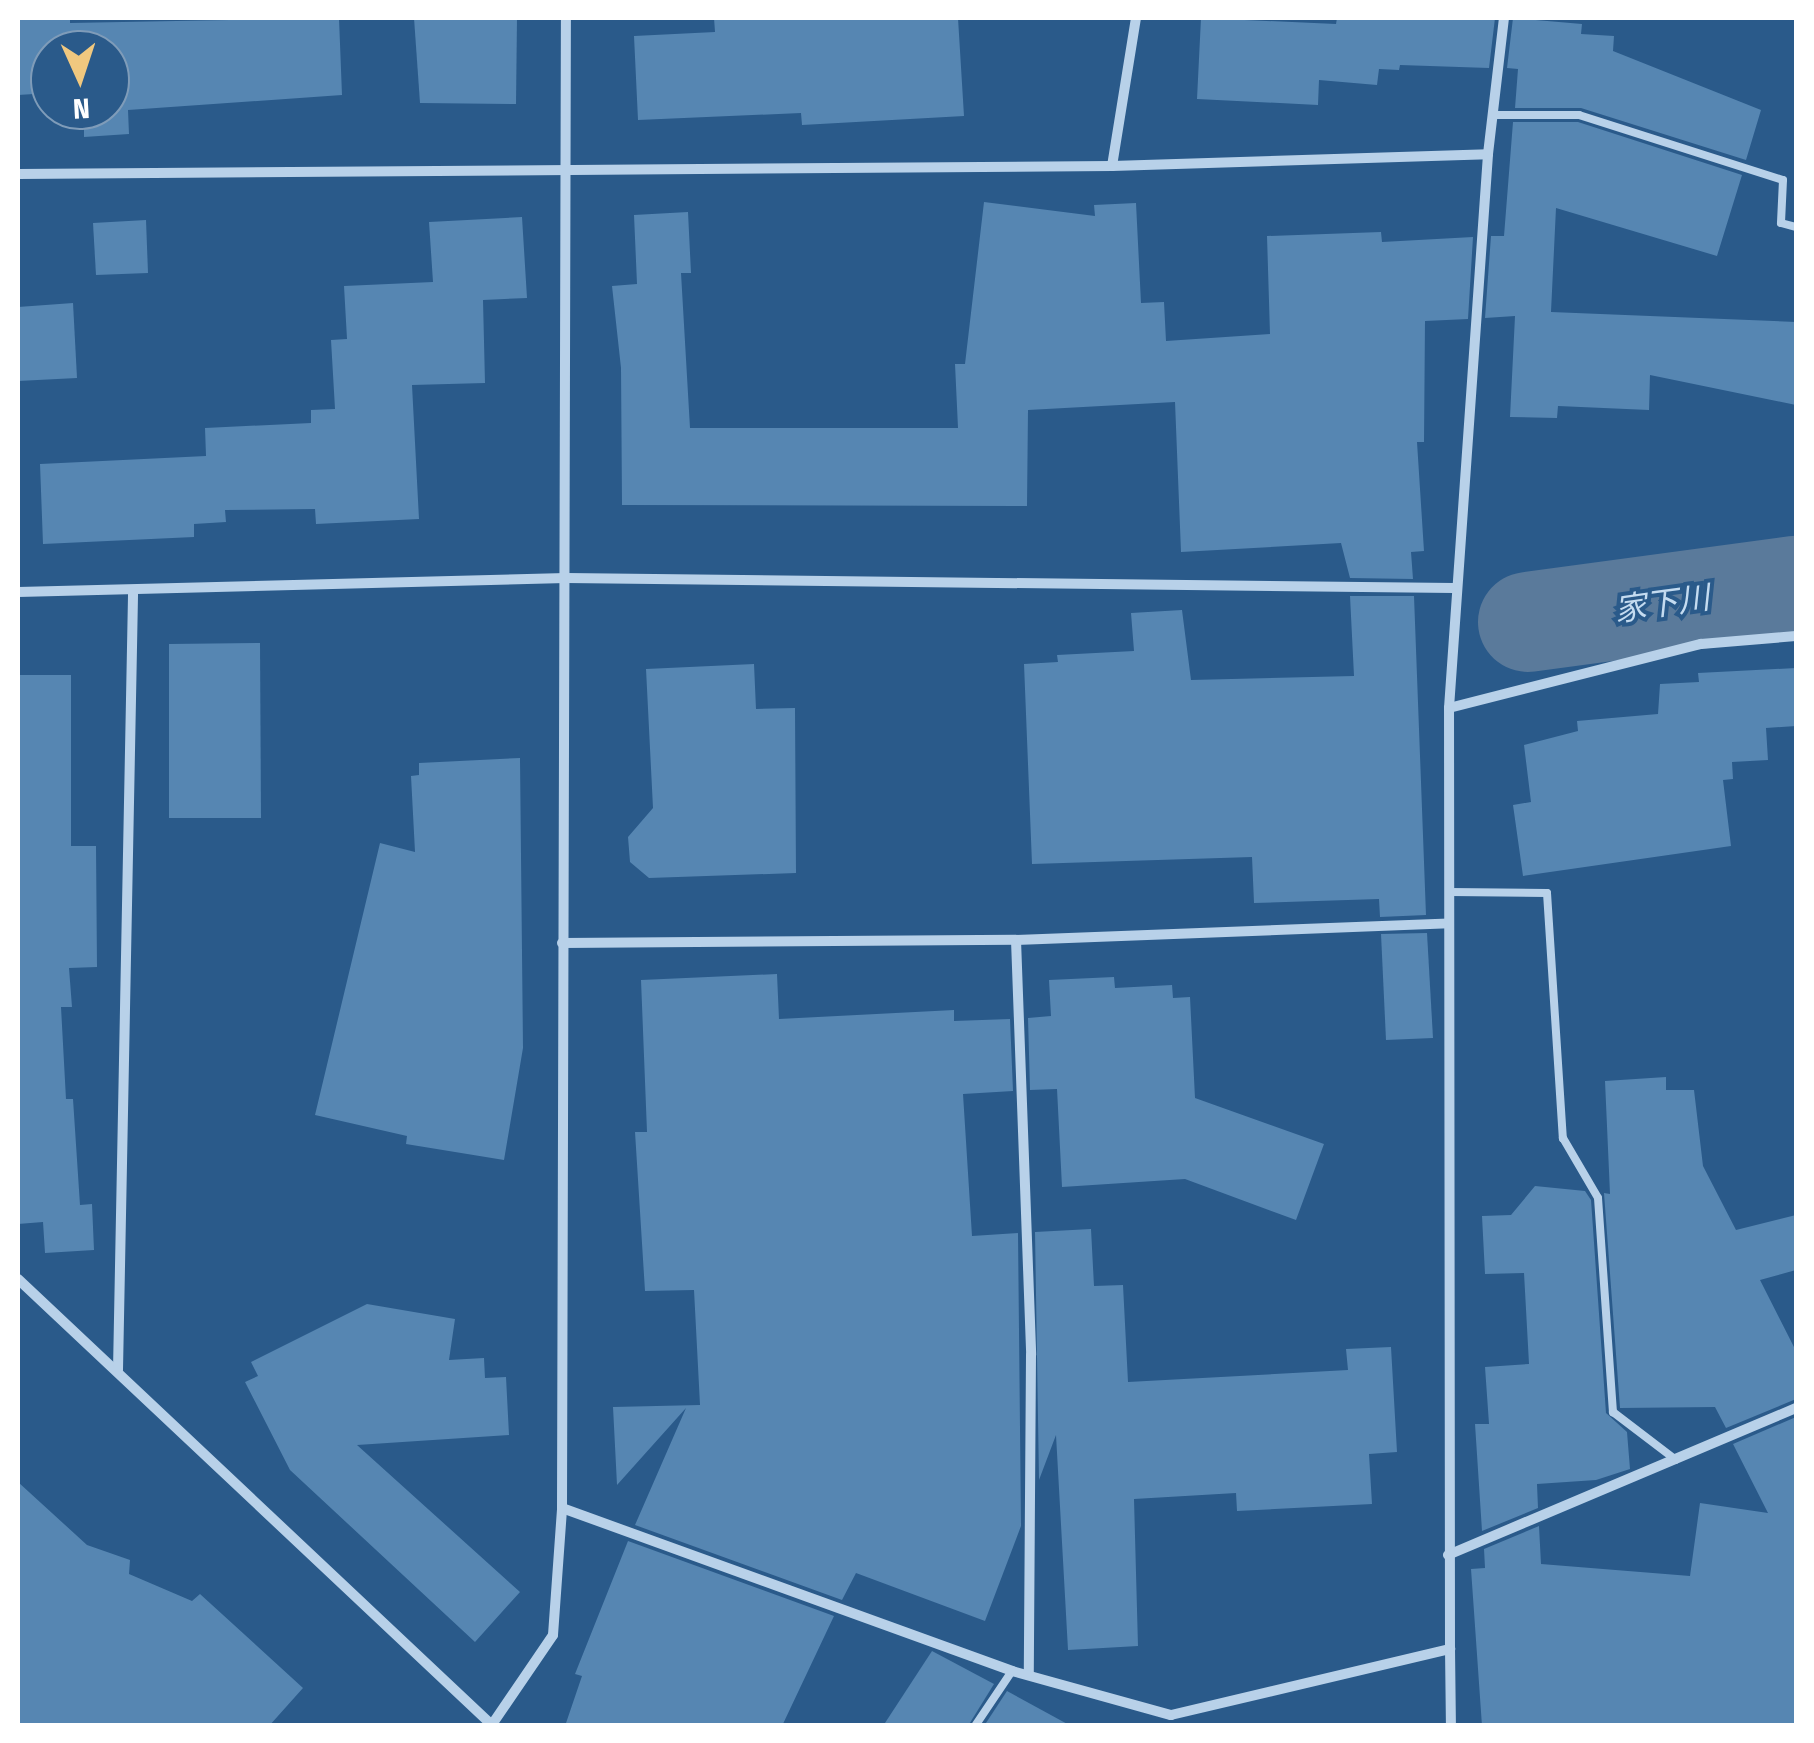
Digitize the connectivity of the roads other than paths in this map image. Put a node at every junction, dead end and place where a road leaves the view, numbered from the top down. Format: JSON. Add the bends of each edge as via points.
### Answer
{"nodes":[{"id":1,"x":566,"y":18,"type":"edge"},
{"id":2,"x":1136,"y":18,"type":"edge"},
{"id":3,"x":1504,"y":18,"type":"edge"},
{"id":4,"x":1493,"y":115,"type":"junction"},
{"id":5,"x":1488,"y":154,"type":"junction"},
{"id":6,"x":563,"y":165,"type":"junction"},
{"id":7,"x":1112,"y":166,"type":"junction"},
{"id":8,"x":18,"y":174,"type":"edge"},
{"id":9,"x":1796,"y":227,"type":"edge"},
{"id":10,"x":566,"y":578,"type":"junction"},
{"id":11,"x":1454,"y":588,"type":"junction"},
{"id":12,"x":18,"y":592,"type":"edge"},
{"id":13,"x":133,"y":594,"type":"junction"},
{"id":14,"x":1796,"y":636,"type":"edge"},
{"id":15,"x":1449,"y":708,"type":"junction"},
{"id":16,"x":1450,"y":892,"type":"junction"},
{"id":17,"x":1449,"y":923,"type":"junction"},
{"id":18,"x":1016,"y":940,"type":"junction"},
{"id":19,"x":562,"y":943,"type":"junction"},
{"id":20,"x":18,"y":1279,"type":"edge"},
{"id":21,"x":118,"y":1370,"type":"junction"},
{"id":22,"x":1796,"y":1408,"type":"edge"},
{"id":23,"x":1678,"y":1462,"type":"junction"},
{"id":24,"x":562,"y":1508,"type":"junction"},
{"id":25,"x":1448,"y":1555,"type":"junction"},
{"id":26,"x":1450,"y":1649,"type":"junction"},
{"id":27,"x":1012,"y":1671,"type":"junction"},
{"id":28,"x":1029,"y":1672,"type":"junction"},
{"id":29,"x":492,"y":1725,"type":"edge"},
{"id":30,"x":974,"y":1726,"type":"edge"},
{"id":31,"x":1451,"y":1726,"type":"edge"}],
"edges":[{"from":1,"to":6,"type":"street"},
{"from":2,"to":7,"type":"street"},
{"from":3,"to":4,"type":"street"},
{"from":4,"to":5,"type":"street"},
{"from":4,"to":9,"type":"lane","via":[[1579,114],[1783,180],[1781,223]]},
{"from":5,"to":7,"type":"street"},
{"from":5,"to":11,"type":"street"},
{"from":6,"to":7,"type":"street"},
{"from":6,"to":8,"type":"street"},
{"from":6,"to":10,"type":"street"},
{"from":10,"to":11,"type":"street"},
{"from":10,"to":13,"type":"street"},
{"from":10,"to":19,"type":"street"},
{"from":11,"to":15,"type":"street"},
{"from":12,"to":13,"type":"street"},
{"from":13,"to":21,"type":"street"},
{"from":14,"to":15,"type":"street","via":[[1701,644]]},
{"from":15,"to":16,"type":"street"},
{"from":16,"to":17,"type":"street"},
{"from":16,"to":23,"type":"lane","via":[[1546,892],[1562,1138],[1598,1198],[1613,1412]]},
{"from":17,"to":18,"type":"street"},
{"from":17,"to":25,"type":"street"},
{"from":18,"to":19,"type":"street"},
{"from":18,"to":28,"type":"street","via":[[1031,1355]]},
{"from":19,"to":24,"type":"street"},
{"from":20,"to":21,"type":"street"},
{"from":21,"to":29,"type":"street"},
{"from":22,"to":23,"type":"street"},
{"from":23,"to":25,"type":"street"},
{"from":24,"to":27,"type":"street"},
{"from":24,"to":29,"type":"street","via":[[553,1635]]},
{"from":25,"to":26,"type":"street"},
{"from":26,"to":28,"type":"street","via":[[1171,1715]]},
{"from":26,"to":31,"type":"street"},
{"from":27,"to":28,"type":"street"},
{"from":27,"to":30,"type":"lane"}]}
